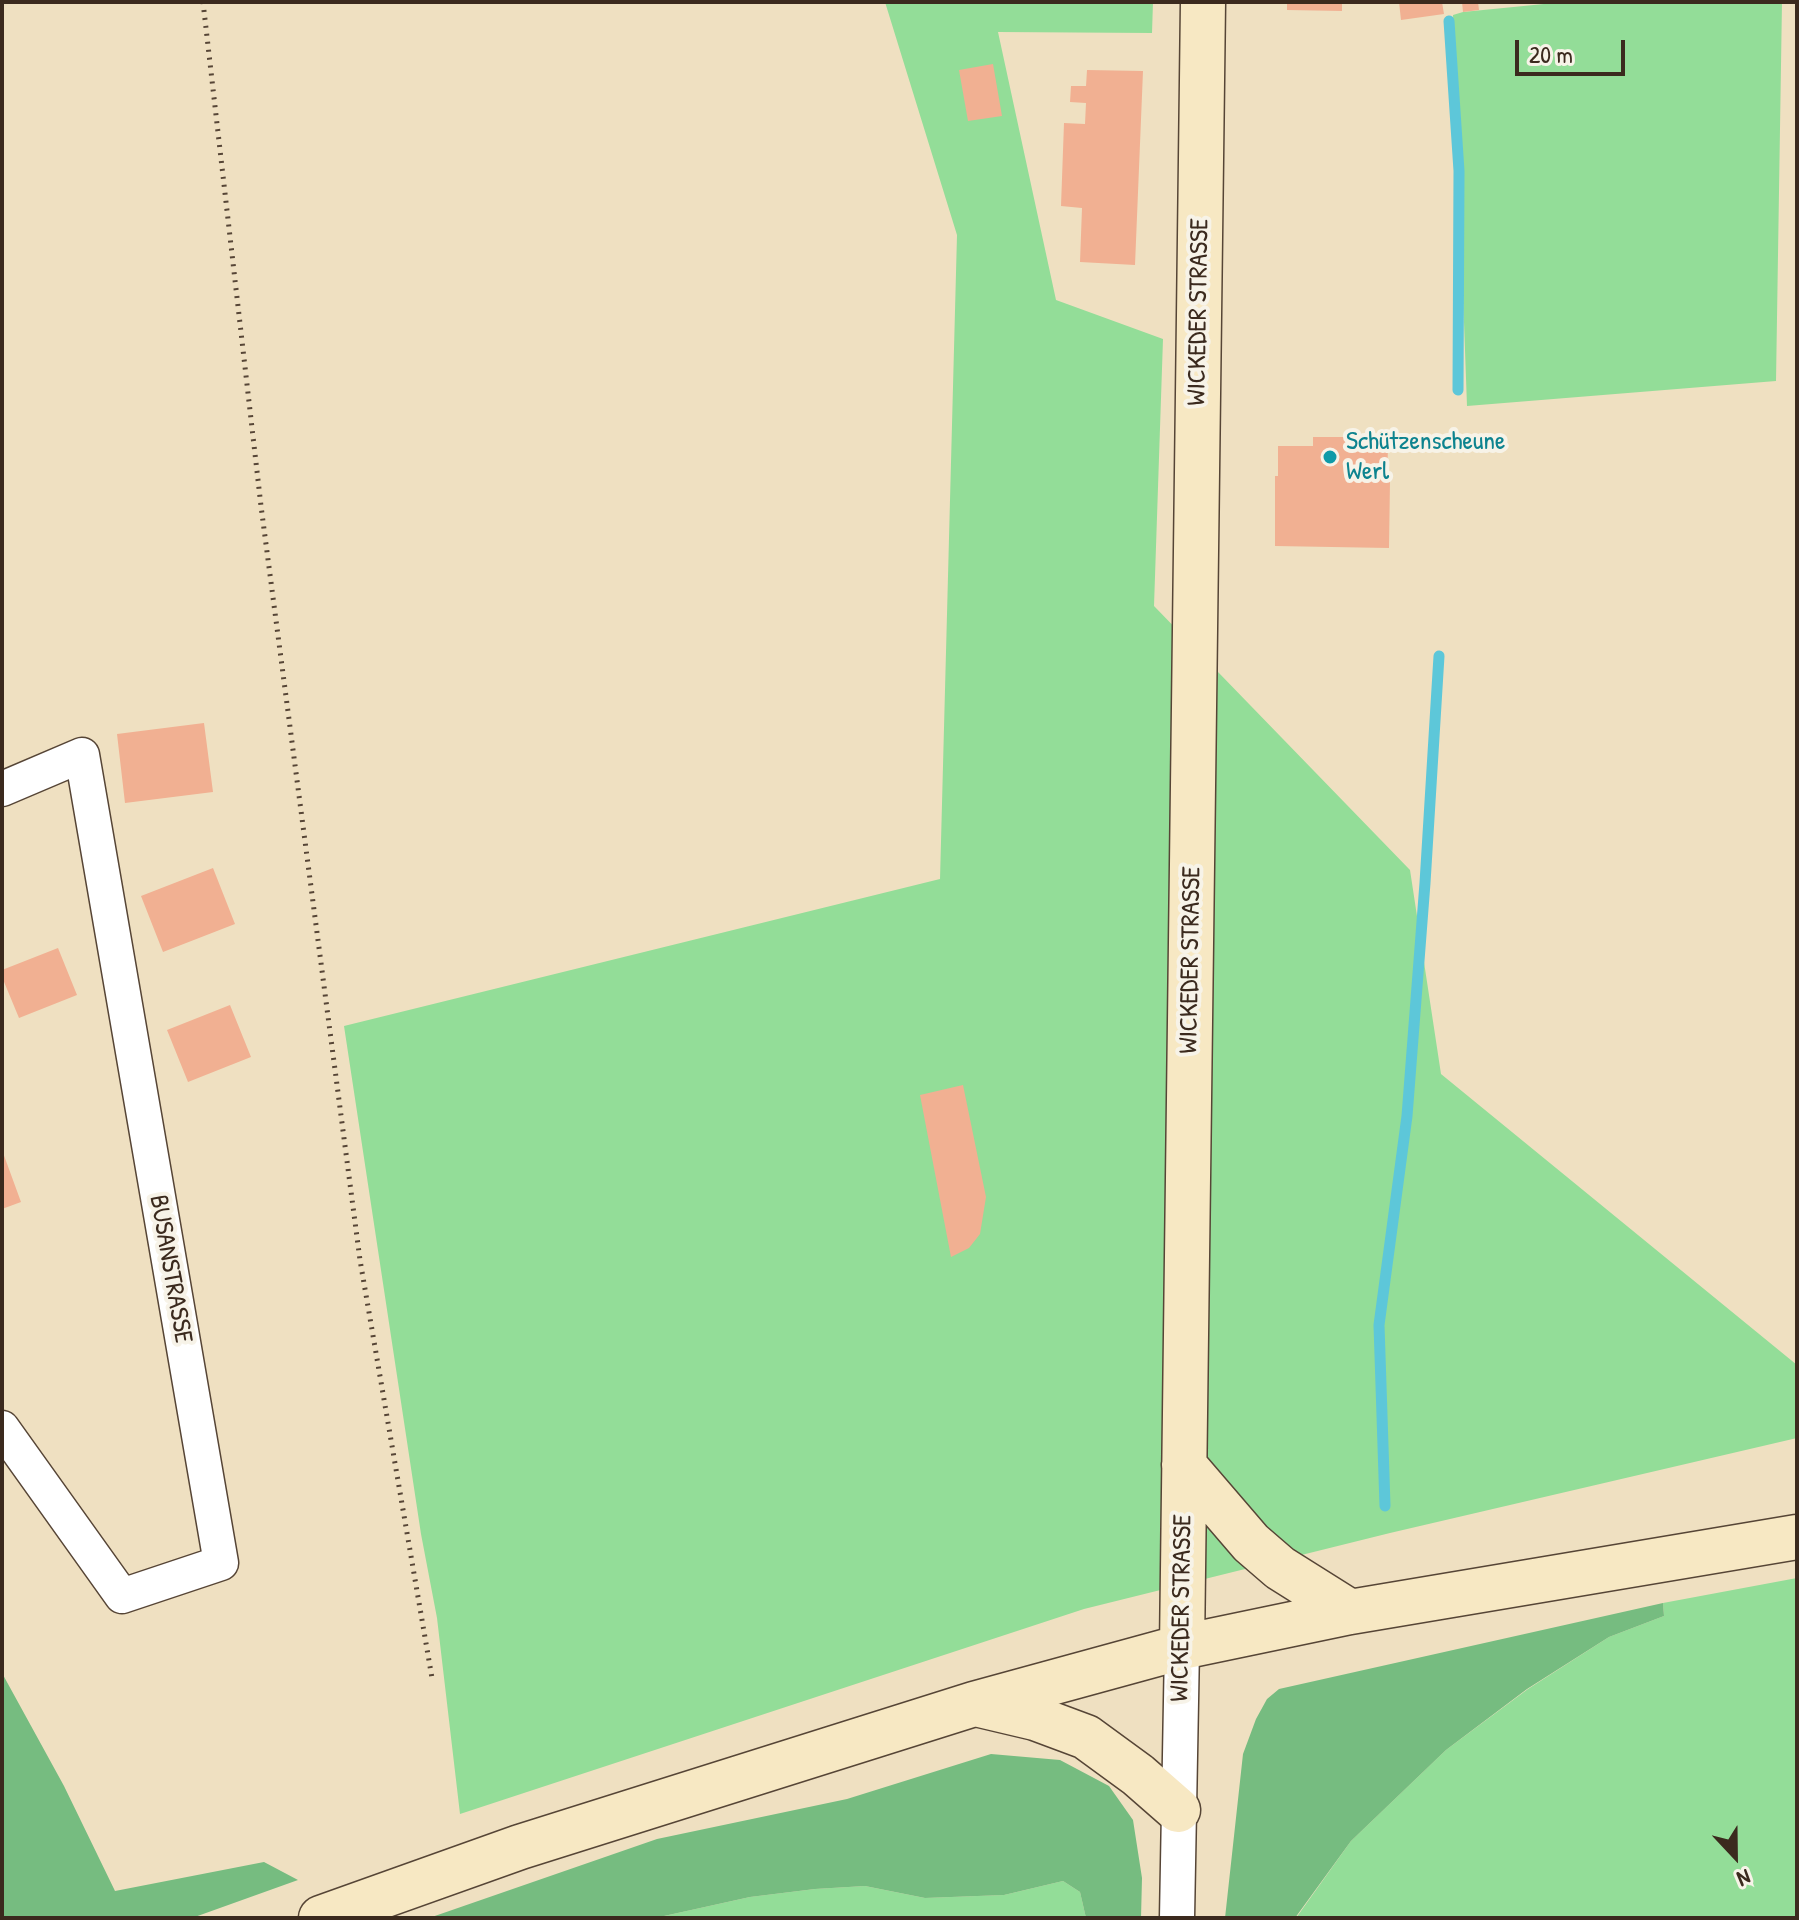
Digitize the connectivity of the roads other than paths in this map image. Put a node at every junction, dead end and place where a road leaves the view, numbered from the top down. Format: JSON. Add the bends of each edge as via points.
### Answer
{"nodes":[{"id":1,"x":1203,"y":2,"type":"edge"},
{"id":2,"x":2,"y":789,"type":"edge"},
{"id":3,"x":2,"y":1428,"type":"edge"},
{"id":4,"x":1184,"y":1465,"type":"junction"},
{"id":5,"x":1797,"y":1537,"type":"edge"},
{"id":6,"x":1350,"y":1612,"type":"junction"},
{"id":7,"x":1182,"y":1647,"type":"junction"},
{"id":8,"x":974,"y":1704,"type":"junction"},
{"id":9,"x":1178,"y":1810,"type":"junction"},
{"id":10,"x":321,"y":1918,"type":"edge"},
{"id":11,"x":1177,"y":1918,"type":"edge"}],
"edges":[{"from":1,"to":4,"type":"main road","name":"WICKEDER STRASSE"},
{"from":2,"to":3,"type":"street","name":"BUSANSTRASSE","via":[[82,755],[221,1563],[122,1596]]},
{"from":4,"to":6,"type":"main road","via":[[1251,1543]]},
{"from":4,"to":7,"type":"main road","name":"WICKEDER STRASSE"},
{"from":5,"to":6,"type":"main road"},
{"from":6,"to":7,"type":"main road"},
{"from":7,"to":8,"type":"main road"},
{"from":7,"to":9,"type":"street","name":"WICKEDER STRASSE"},
{"from":8,"to":9,"type":"main road","via":[[1086,1737]]},
{"from":8,"to":10,"type":"main road","via":[[520,1847]]},
{"from":9,"to":11,"type":"street","name":"WICKEDER STRASSE"}]}
